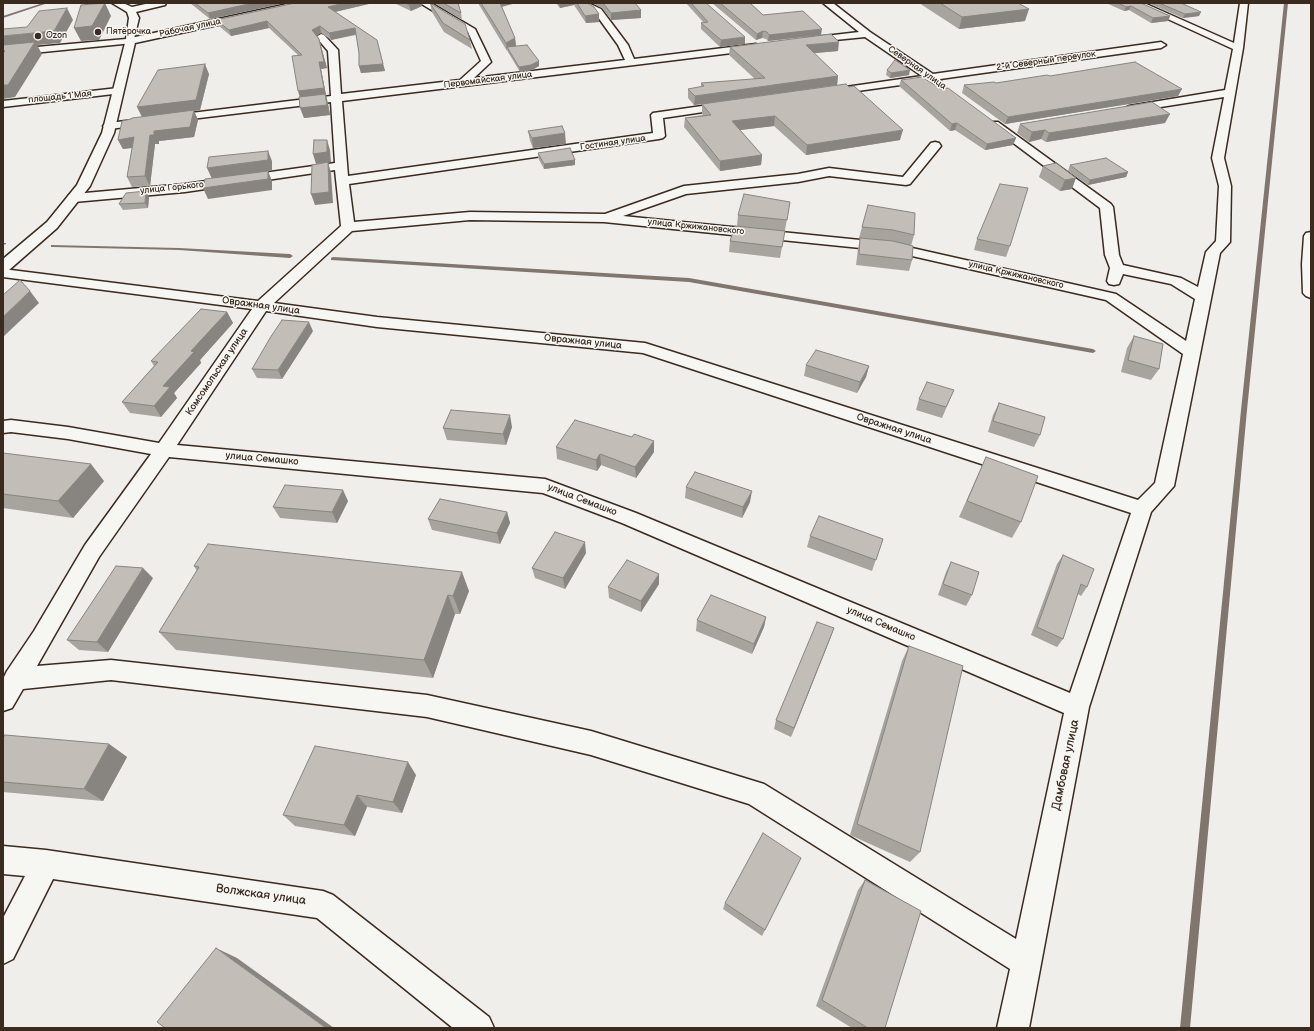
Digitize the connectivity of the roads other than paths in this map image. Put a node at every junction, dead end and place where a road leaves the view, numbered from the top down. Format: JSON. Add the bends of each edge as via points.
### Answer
{"nodes":[{"id":1,"x":116,"y":3,"type":"edge"},
{"id":2,"x":162,"y":3,"type":"edge"},
{"id":3,"x":305,"y":3,"type":"edge"},
{"id":4,"x":424,"y":3,"type":"edge"},
{"id":5,"x":581,"y":3,"type":"edge"},
{"id":6,"x":1137,"y":3,"type":"edge"},
{"id":7,"x":1244,"y":3,"type":"edge"},
{"id":8,"x":833,"y":5,"type":"edge"},
{"id":9,"x":130,"y":10,"type":"junction"},
{"id":10,"x":850,"y":21,"type":"junction"},
{"id":11,"x":836,"y":23,"type":"dead end"},
{"id":12,"x":867,"y":34,"type":"junction"},
{"id":13,"x":321,"y":37,"type":"edge"},
{"id":14,"x":746,"y":38,"type":"edge"},
{"id":15,"x":130,"y":41,"type":"junction"},
{"id":16,"x":796,"y":42,"type":"edge"},
{"id":17,"x":1161,"y":46,"type":"dead end"},
{"id":18,"x":1238,"y":48,"type":"junction"},
{"id":19,"x":3,"y":53,"type":"edge"},
{"id":20,"x":631,"y":62,"type":"junction"},
{"id":21,"x":932,"y":77,"type":"junction"},
{"id":22,"x":462,"y":83,"type":"junction"},
{"id":23,"x":944,"y":87,"type":"edge"},
{"id":24,"x":118,"y":91,"type":"junction"},
{"id":25,"x":1229,"y":93,"type":"junction"},
{"id":26,"x":814,"y":94,"type":"edge"},
{"id":27,"x":336,"y":99,"type":"junction"},
{"id":28,"x":3,"y":104,"type":"edge"},
{"id":29,"x":743,"y":104,"type":"edge"},
{"id":30,"x":1120,"y":111,"type":"edge"},
{"id":31,"x":983,"y":115,"type":"edge"},
{"id":32,"x":109,"y":126,"type":"junction"},
{"id":33,"x":1018,"y":127,"type":"dead end"},
{"id":34,"x":1002,"y":130,"type":"junction"},
{"id":35,"x":935,"y":146,"type":"dead end"},
{"id":36,"x":341,"y":166,"type":"junction"},
{"id":37,"x":343,"y":181,"type":"junction"},
{"id":38,"x":74,"y":198,"type":"junction"},
{"id":39,"x":604,"y":218,"type":"junction"},
{"id":40,"x":348,"y":227,"type":"junction"},
{"id":41,"x":1311,"y":236,"type":"edge"},
{"id":42,"x":3,"y":267,"type":"edge"},
{"id":43,"x":1117,"y":268,"type":"junction"},
{"id":44,"x":3,"y":273,"type":"edge"},
{"id":45,"x":1311,"y":293,"type":"edge"},
{"id":46,"x":1111,"y":297,"type":"junction"},
{"id":47,"x":1202,"y":297,"type":"junction"},
{"id":48,"x":262,"y":306,"type":"junction"},
{"id":49,"x":1192,"y":352,"type":"junction"},
{"id":50,"x":3,"y":427,"type":"edge"},
{"id":51,"x":164,"y":450,"type":"junction"},
{"id":52,"x":1142,"y":509,"type":"junction"},
{"id":53,"x":9,"y":690,"type":"edge"},
{"id":54,"x":1077,"y":708,"type":"junction"},
{"id":55,"x":3,"y":860,"type":"edge"},
{"id":56,"x":46,"y":864,"type":"junction"},
{"id":57,"x":3,"y":949,"type":"edge"},
{"id":58,"x":1025,"y":962,"type":"junction"},
{"id":59,"x":478,"y":1028,"type":"edge"},
{"id":60,"x":1013,"y":1028,"type":"edge"}],
"edges":[{"from":1,"to":9,"type":"street"},
{"from":2,"to":9,"type":"street"},
{"from":3,"to":15,"type":"street","name":"Рабочая улица"},
{"from":4,"to":22,"type":"street","via":[[472,31],[486,62]]},
{"from":5,"to":20,"type":"street","via":[[598,12],[623,46]]},
{"from":6,"to":18,"type":"street"},
{"from":7,"to":18,"type":"street"},
{"from":8,"to":10,"type":"street","name":"Северная улица"},
{"from":9,"to":15,"type":"street","via":[[134,18]]},
{"from":10,"to":11,"type":"street"},
{"from":10,"to":12,"type":"street","name":"Северная улица"},
{"from":12,"to":16,"type":"street"},
{"from":12,"to":21,"type":"street","name":"Северная улица"},
{"from":13,"to":27,"type":"street","via":[[333,50]]},
{"from":14,"to":20,"type":"street","name":"Первомайская улица","via":[[761,46]]},
{"from":15,"to":19,"type":"street","name":"Рабочая улица"},
{"from":15,"to":24,"type":"street"},
{"from":17,"to":21,"type":"street","name":"2-й Северный переулок"},
{"from":18,"to":25,"type":"street"},
{"from":20,"to":22,"type":"street","name":"Первомайская улица"},
{"from":21,"to":23,"type":"street","name":"Северная улица"},
{"from":21,"to":26,"type":"street"},
{"from":22,"to":27,"type":"street","name":"Первомайская улица"},
{"from":24,"to":28,"type":"street","name":"площадь 1 Мая"},
{"from":24,"to":32,"type":"street"},
{"from":25,"to":30,"type":"street"},
{"from":25,"to":47,"type":"street","via":[[1218,158],[1225,186],[1224,242],[1213,252]]},
{"from":27,"to":32,"type":"street","name":"Первомайская улица"},
{"from":27,"to":36,"type":"street"},
{"from":29,"to":37,"type":"street","name":"Гостиная улица","via":[[657,116],[659,136]]},
{"from":31,"to":34,"type":"street"},
{"from":32,"to":38,"type":"street","via":[[83,186]]},
{"from":33,"to":34,"type":"street"},
{"from":34,"to":43,"type":"street","via":[[1106,207],[1112,255]]},
{"from":35,"to":39,"type":"street","via":[[906,181],[829,172],[798,178],[684,190]]},
{"from":36,"to":37,"type":"street"},
{"from":36,"to":38,"type":"street","name":"улица Горького","via":[[185,188]]},
{"from":37,"to":40,"type":"street"},
{"from":38,"to":42,"type":"street","via":[[52,225]]},
{"from":39,"to":40,"type":"street","name":"улица Кржижановского","via":[[470,216]]},
{"from":39,"to":46,"type":"street","name":"улица Кржижановского","via":[[890,247]]},
{"from":40,"to":48,"type":"street","name":"Комсомольская улица"},
{"from":41,"to":45,"type":"street"},
{"from":43,"to":46,"type":"street"},
{"from":43,"to":47,"type":"street","via":[[1176,281]]},
{"from":44,"to":48,"type":"street","name":"Овражная улица"},
{"from":46,"to":49,"type":"street"},
{"from":47,"to":49,"type":"street"},
{"from":48,"to":51,"type":"street","name":"Комсомольская улица"},
{"from":48,"to":52,"type":"street","name":"Овражная улица","via":[[378,322],[645,348]]},
{"from":49,"to":52,"type":"street","via":[[1164,486]]},
{"from":50,"to":51,"type":"street","name":"улица Семашко","via":[[68,433]]},
{"from":51,"to":53,"type":"street","name":"Комсомольская улица","via":[[92,551]]},
{"from":51,"to":54,"type":"street","name":"улица Семашко","via":[[545,486],[629,518]]},
{"from":52,"to":54,"type":"street","name":"Дамбовая улица"},
{"from":53,"to":58,"type":"street","via":[[111,670],[427,706],[591,743],[754,793]]},
{"from":54,"to":58,"type":"street","name":"Дамбовая улица"},
{"from":55,"to":56,"type":"street","name":"Волжская улица"},
{"from":56,"to":57,"type":"street"},
{"from":56,"to":59,"type":"street","name":"Волжская улица","via":[[323,904]]},
{"from":58,"to":60,"type":"street","name":"Дамбовая улица"}]}
